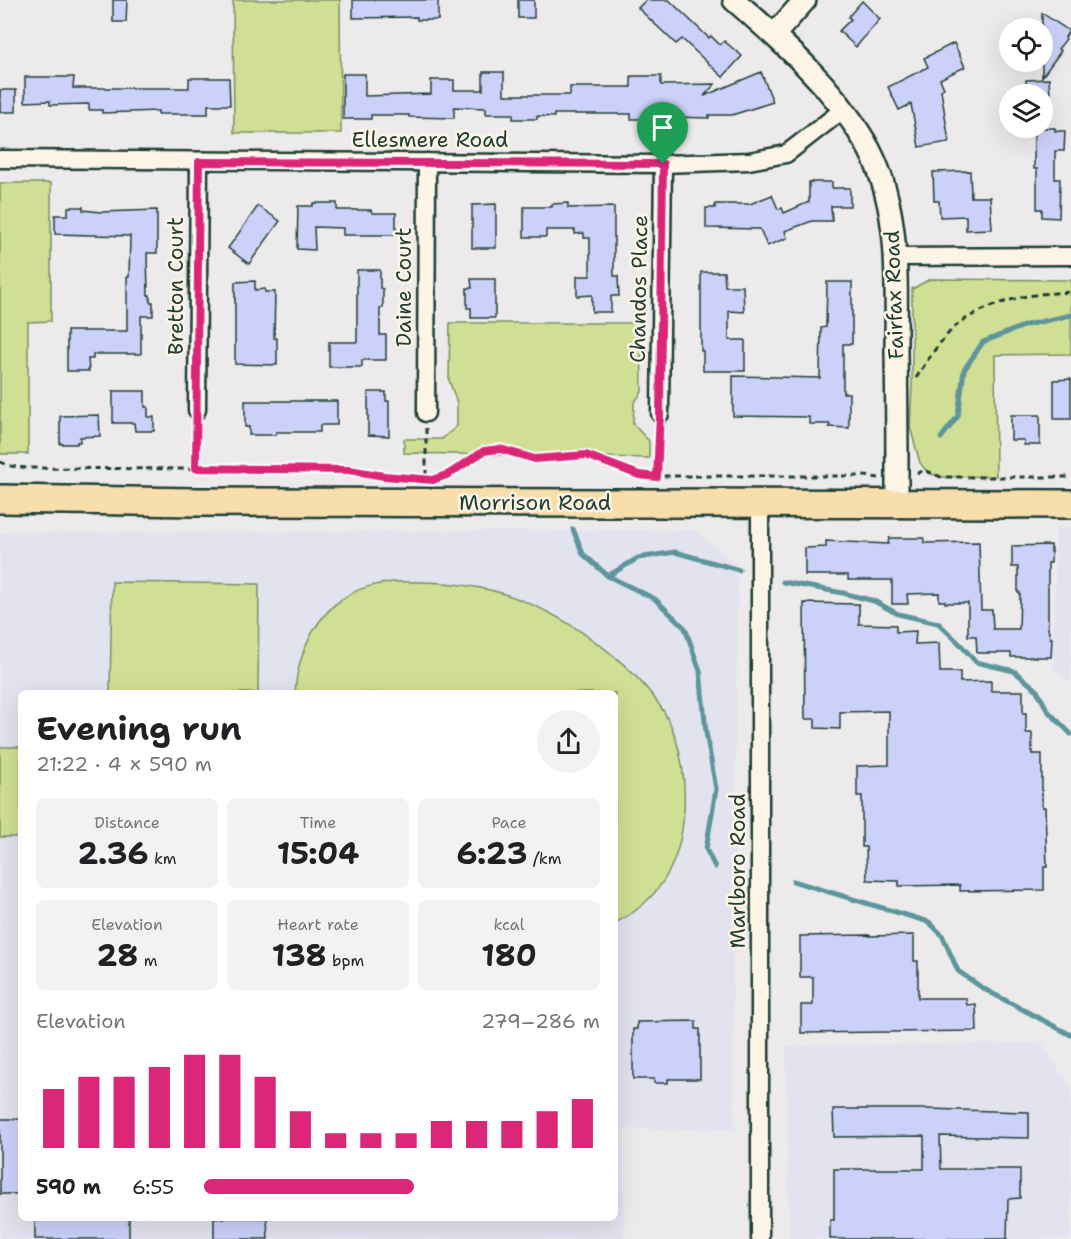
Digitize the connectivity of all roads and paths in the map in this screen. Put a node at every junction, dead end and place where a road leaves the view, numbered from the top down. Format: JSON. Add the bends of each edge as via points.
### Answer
{"nodes":[{"id":1,"x":734,"y":0,"type":"edge"},
{"id":2,"x":805,"y":0,"type":"edge"},
{"id":3,"x":774,"y":35,"type":"junction"},
{"id":4,"x":844,"y":109,"type":"junction"},
{"id":5,"x":0,"y":159,"type":"edge"},
{"id":6,"x":199,"y":162,"type":"junction"},
{"id":7,"x":427,"y":162,"type":"junction"},
{"id":8,"x":663,"y":164,"type":"junction"},
{"id":9,"x":1071,"y":256,"type":"edge"},
{"id":10,"x":896,"y":257,"type":"junction"},
{"id":11,"x":1071,"y":292,"type":"edge"},
{"id":12,"x":912,"y":385,"type":"dead end"},
{"id":13,"x":197,"y":410,"type":"joint"},
{"id":14,"x":426,"y":413,"type":"joint"},
{"id":15,"x":660,"y":414,"type":"joint"},
{"id":16,"x":0,"y":462,"type":"edge"},
{"id":17,"x":196,"y":468,"type":"junction"},
{"id":18,"x":657,"y":477,"type":"junction"},
{"id":19,"x":1071,"y":477,"type":"edge"},
{"id":20,"x":881,"y":478,"type":"dead end"},
{"id":21,"x":909,"y":478,"type":"dead end"},
{"id":22,"x":426,"y":480,"type":"junction"},
{"id":23,"x":0,"y":499,"type":"edge"},
{"id":24,"x":760,"y":504,"type":"junction"},
{"id":25,"x":897,"y":504,"type":"junction"},
{"id":26,"x":1071,"y":504,"type":"edge"},
{"id":27,"x":760,"y":1239,"type":"edge"}],
"edges":[{"from":1,"to":3,"type":"street","name":"Fairfax Road"},
{"from":2,"to":3,"type":"street"},
{"from":3,"to":4,"type":"street","name":"Fairfax Road"},
{"from":4,"to":8,"type":"street","name":"Ellesmere Road","via":[[786,154],[749,161]]},
{"from":4,"to":10,"type":"street","name":"Fairfax Road","via":[[878,167]]},
{"from":5,"to":6,"type":"street","name":"Ellesmere Road"},
{"from":6,"to":7,"type":"street","name":"Ellesmere Road"},
{"from":6,"to":13,"type":"street","name":"Bretton Court"},
{"from":7,"to":8,"type":"street","name":"Ellesmere Road"},
{"from":7,"to":14,"type":"street","name":"Daine Court"},
{"from":8,"to":15,"type":"street","name":"Chandos Place"},
{"from":9,"to":10,"type":"street"},
{"from":10,"to":25,"type":"street","name":"Fairfax Road"},
{"from":11,"to":12,"type":"path","via":[[1022,297],[957,325],[932,353]]},
{"from":13,"to":17,"type":"path"},
{"from":14,"to":22,"type":"path"},
{"from":15,"to":18,"type":"path"},
{"from":16,"to":17,"type":"path","via":[[26,468]]},
{"from":17,"to":22,"type":"path","via":[[349,470]]},
{"from":18,"to":20,"type":"path"},
{"from":18,"to":22,"type":"path","via":[[639,475],[586,455],[535,459],[491,449],[449,474]]},
{"from":19,"to":21,"type":"path","via":[[941,477],[924,470]]},
{"from":23,"to":24,"type":"main road","name":"Morrison Road"},
{"from":24,"to":25,"type":"main road","name":"Morrison Road"},
{"from":24,"to":27,"type":"street","name":"Marlboro Road"},
{"from":25,"to":26,"type":"main road","name":"Morrison Road"}]}
